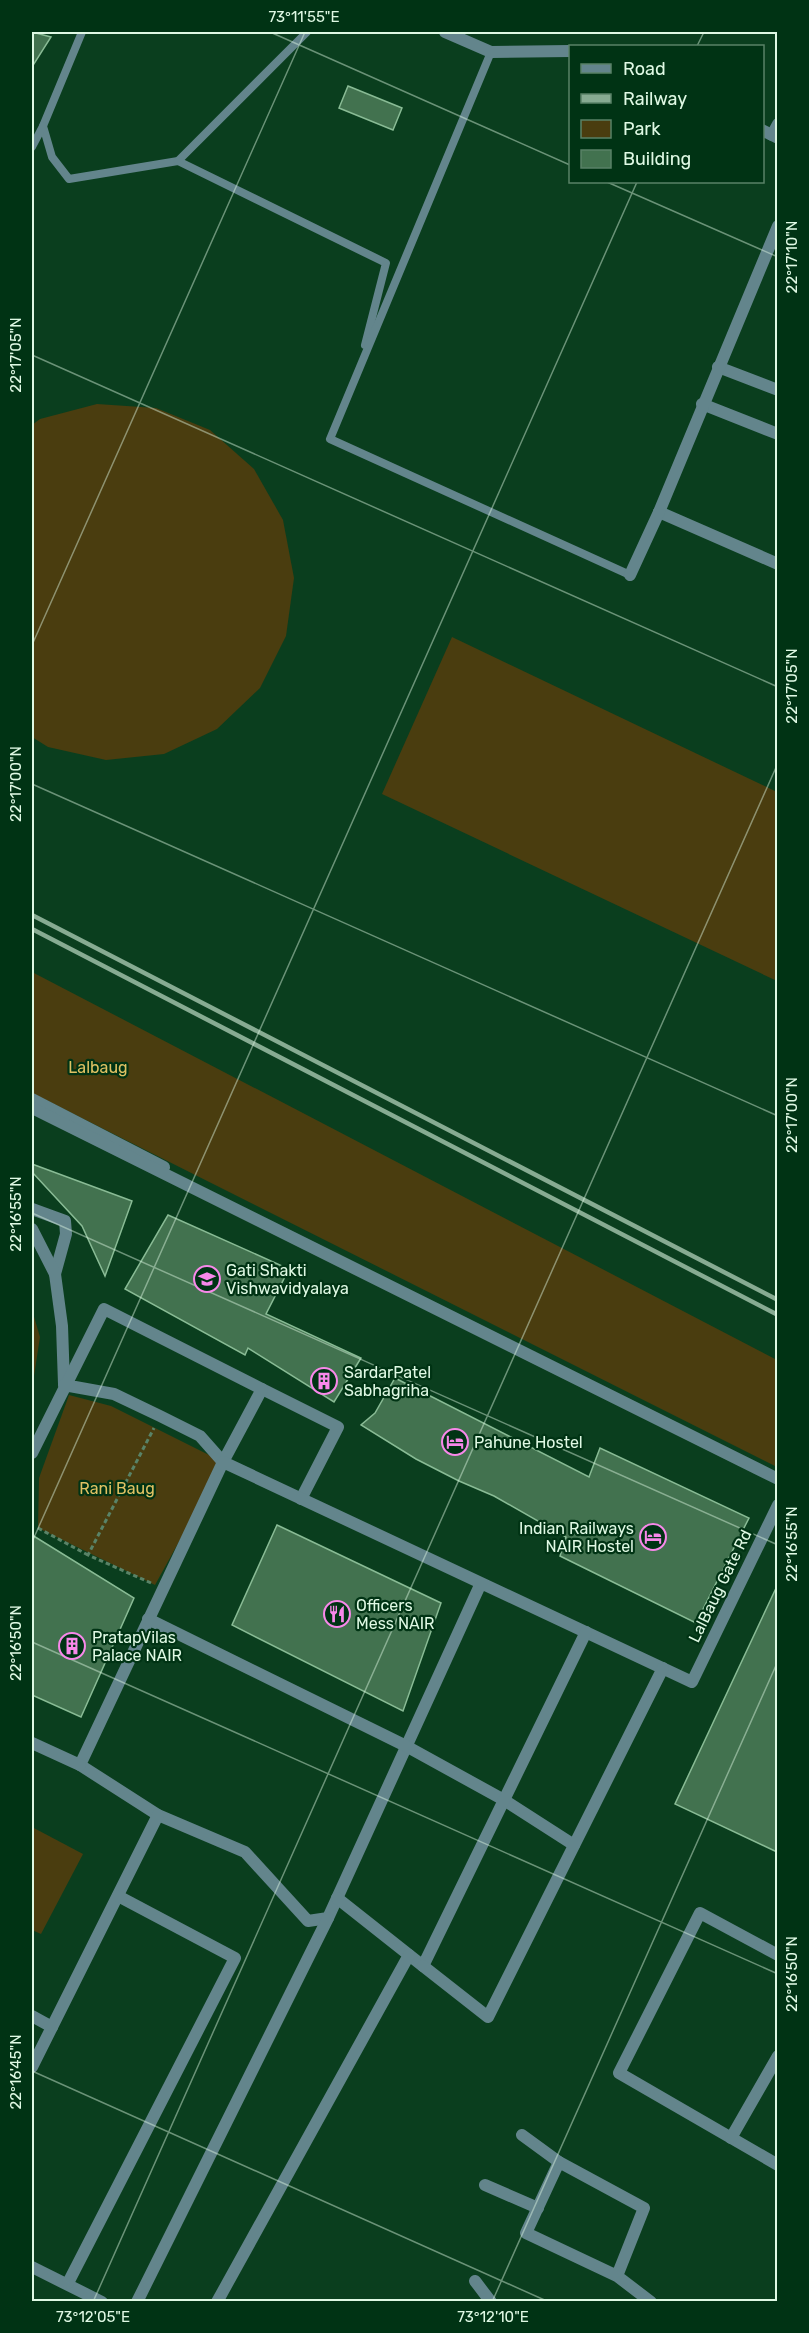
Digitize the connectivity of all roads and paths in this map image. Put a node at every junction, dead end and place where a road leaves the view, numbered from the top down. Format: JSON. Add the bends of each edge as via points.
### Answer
{"nodes":[{"id":1,"x":82,"y":32,"type":"edge"},
{"id":2,"x":307,"y":32,"type":"edge"},
{"id":3,"x":445,"y":32,"type":"edge"},
{"id":4,"x":569,"y":51,"type":"edge"},
{"id":5,"x":491,"y":52,"type":"junction"},
{"id":6,"x":43,"y":126,"type":"junction"},
{"id":7,"x":32,"y":147,"type":"edge"},
{"id":8,"x":178,"y":161,"type":"junction"},
{"id":9,"x":777,"y":226,"type":"edge"},
{"id":10,"x":718,"y":367,"type":"junction"},
{"id":11,"x":359,"y":371,"type":"junction"},
{"id":12,"x":777,"y":390,"type":"edge"},
{"id":13,"x":702,"y":404,"type":"junction"},
{"id":14,"x":777,"y":434,"type":"edge"},
{"id":15,"x":659,"y":513,"type":"junction"},
{"id":16,"x":777,"y":564,"type":"edge"},
{"id":17,"x":630,"y":575,"type":"joint"},
{"id":18,"x":32,"y":1099,"type":"edge"},
{"id":19,"x":32,"y":1108,"type":"edge"},
{"id":20,"x":187,"y":1186,"type":"junction"},
{"id":21,"x":32,"y":1209,"type":"edge"},
{"id":22,"x":32,"y":1228,"type":"edge"},
{"id":23,"x":55,"y":1274,"type":"junction"},
{"id":24,"x":64,"y":1385,"type":"junction"},
{"id":25,"x":262,"y":1389,"type":"junction"},
{"id":26,"x":160,"y":1416,"type":"junction"},
{"id":27,"x":32,"y":1453,"type":"edge"},
{"id":28,"x":223,"y":1462,"type":"junction"},
{"id":29,"x":777,"y":1479,"type":"edge"},
{"id":30,"x":301,"y":1499,"type":"junction"},
{"id":31,"x":777,"y":1505,"type":"edge"},
{"id":32,"x":38,"y":1528,"type":"dead end"},
{"id":33,"x":88,"y":1555,"type":"junction"},
{"id":34,"x":481,"y":1583,"type":"junction"},
{"id":35,"x":163,"y":1588,"type":"junction"},
{"id":36,"x":148,"y":1619,"type":"junction"},
{"id":37,"x":586,"y":1632,"type":"junction"},
{"id":38,"x":663,"y":1668,"type":"junction"},
{"id":39,"x":32,"y":1743,"type":"edge"},
{"id":40,"x":406,"y":1746,"type":"junction"},
{"id":41,"x":80,"y":1765,"type":"junction"},
{"id":42,"x":504,"y":1800,"type":"junction"},
{"id":43,"x":158,"y":1815,"type":"junction"},
{"id":44,"x":574,"y":1845,"type":"junction"},
{"id":45,"x":118,"y":1896,"type":"junction"},
{"id":46,"x":337,"y":1898,"type":"junction"},
{"id":47,"x":328,"y":1918,"type":"junction"},
{"id":48,"x":409,"y":1955,"type":"junction"},
{"id":49,"x":777,"y":1955,"type":"edge"},
{"id":50,"x":423,"y":1966,"type":"junction"},
{"id":51,"x":32,"y":2016,"type":"edge"},
{"id":52,"x":52,"y":2027,"type":"junction"},
{"id":53,"x":777,"y":2056,"type":"edge"},
{"id":54,"x":32,"y":2067,"type":"edge"},
{"id":55,"x":522,"y":2135,"type":"dead end"},
{"id":56,"x":731,"y":2138,"type":"junction"},
{"id":57,"x":559,"y":2162,"type":"junction"},
{"id":58,"x":777,"y":2166,"type":"edge"},
{"id":59,"x":485,"y":2185,"type":"dead end"},
{"id":60,"x":538,"y":2208,"type":"junction"},
{"id":61,"x":32,"y":2267,"type":"edge"},
{"id":62,"x":617,"y":2276,"type":"junction"},
{"id":63,"x":475,"y":2281,"type":"dead end"},
{"id":64,"x":68,"y":2283,"type":"junction"},
{"id":65,"x":102,"y":2301,"type":"edge"},
{"id":66,"x":137,"y":2301,"type":"edge"},
{"id":67,"x":217,"y":2301,"type":"edge"},
{"id":68,"x":491,"y":2301,"type":"edge"},
{"id":69,"x":651,"y":2301,"type":"edge"}],
"edges":[{"from":1,"to":6,"type":"lane"},
{"from":2,"to":8,"type":"lane"},
{"from":3,"to":5,"type":"street"},
{"from":4,"to":5,"type":"street"},
{"from":5,"to":11,"type":"lane"},
{"from":6,"to":7,"type":"lane"},
{"from":6,"to":8,"type":"lane","via":[[52,157],[69,179]]},
{"from":8,"to":11,"type":"lane","via":[[386,262]]},
{"from":9,"to":10,"type":"street"},
{"from":10,"to":12,"type":"street"},
{"from":10,"to":13,"type":"street"},
{"from":11,"to":17,"type":"lane","via":[[330,440]]},
{"from":13,"to":14,"type":"street"},
{"from":13,"to":15,"type":"street"},
{"from":15,"to":16,"type":"street"},
{"from":15,"to":17,"type":"street"},
{"from":18,"to":20,"type":"street","via":[[165,1168]]},
{"from":19,"to":20,"type":"street"},
{"from":20,"to":29,"type":"street"},
{"from":21,"to":23,"type":"street","via":[[65,1221],[66,1233]]},
{"from":22,"to":23,"type":"street"},
{"from":23,"to":24,"type":"street"},
{"from":24,"to":25,"type":"street","via":[[104,1309]]},
{"from":24,"to":26,"type":"street","via":[[114,1394]]},
{"from":24,"to":27,"type":"street"},
{"from":25,"to":28,"type":"street"},
{"from":25,"to":30,"type":"street","via":[[338,1427]]},
{"from":26,"to":28,"type":"street","via":[[200,1436]]},
{"from":26,"to":33,"type":"path"},
{"from":28,"to":30,"type":"street"},
{"from":28,"to":35,"type":"street"},
{"from":30,"to":34,"type":"street"},
{"from":31,"to":38,"type":"street","name":"LalBaug Gate Rd","via":[[692,1682]]},
{"from":32,"to":33,"type":"path"},
{"from":33,"to":35,"type":"path"},
{"from":34,"to":37,"type":"street"},
{"from":34,"to":40,"type":"street"},
{"from":35,"to":36,"type":"street"},
{"from":36,"to":40,"type":"street"},
{"from":36,"to":41,"type":"street"},
{"from":37,"to":38,"type":"street"},
{"from":37,"to":42,"type":"street"},
{"from":38,"to":44,"type":"street"},
{"from":39,"to":41,"type":"street"},
{"from":40,"to":42,"type":"street"},
{"from":40,"to":46,"type":"street"},
{"from":41,"to":43,"type":"street"},
{"from":42,"to":44,"type":"street"},
{"from":42,"to":50,"type":"street"},
{"from":43,"to":45,"type":"street"},
{"from":43,"to":47,"type":"street","via":[[245,1852],[308,1921]]},
{"from":44,"to":50,"type":"street","via":[[488,2017]]},
{"from":45,"to":52,"type":"street"},
{"from":45,"to":64,"type":"street","via":[[235,1958]]},
{"from":46,"to":47,"type":"street"},
{"from":46,"to":48,"type":"street"},
{"from":47,"to":66,"type":"street"},
{"from":48,"to":50,"type":"street"},
{"from":48,"to":67,"type":"street"},
{"from":49,"to":56,"type":"street","via":[[700,1913],[619,2073]]},
{"from":51,"to":52,"type":"street"},
{"from":52,"to":54,"type":"street"},
{"from":53,"to":56,"type":"street"},
{"from":55,"to":57,"type":"street"},
{"from":56,"to":58,"type":"street"},
{"from":57,"to":60,"type":"street"},
{"from":57,"to":62,"type":"street","via":[[644,2208]]},
{"from":59,"to":60,"type":"street"},
{"from":60,"to":62,"type":"street","via":[[526,2233]]},
{"from":61,"to":64,"type":"street"},
{"from":62,"to":69,"type":"street"},
{"from":63,"to":68,"type":"street"},
{"from":64,"to":65,"type":"street"}]}
